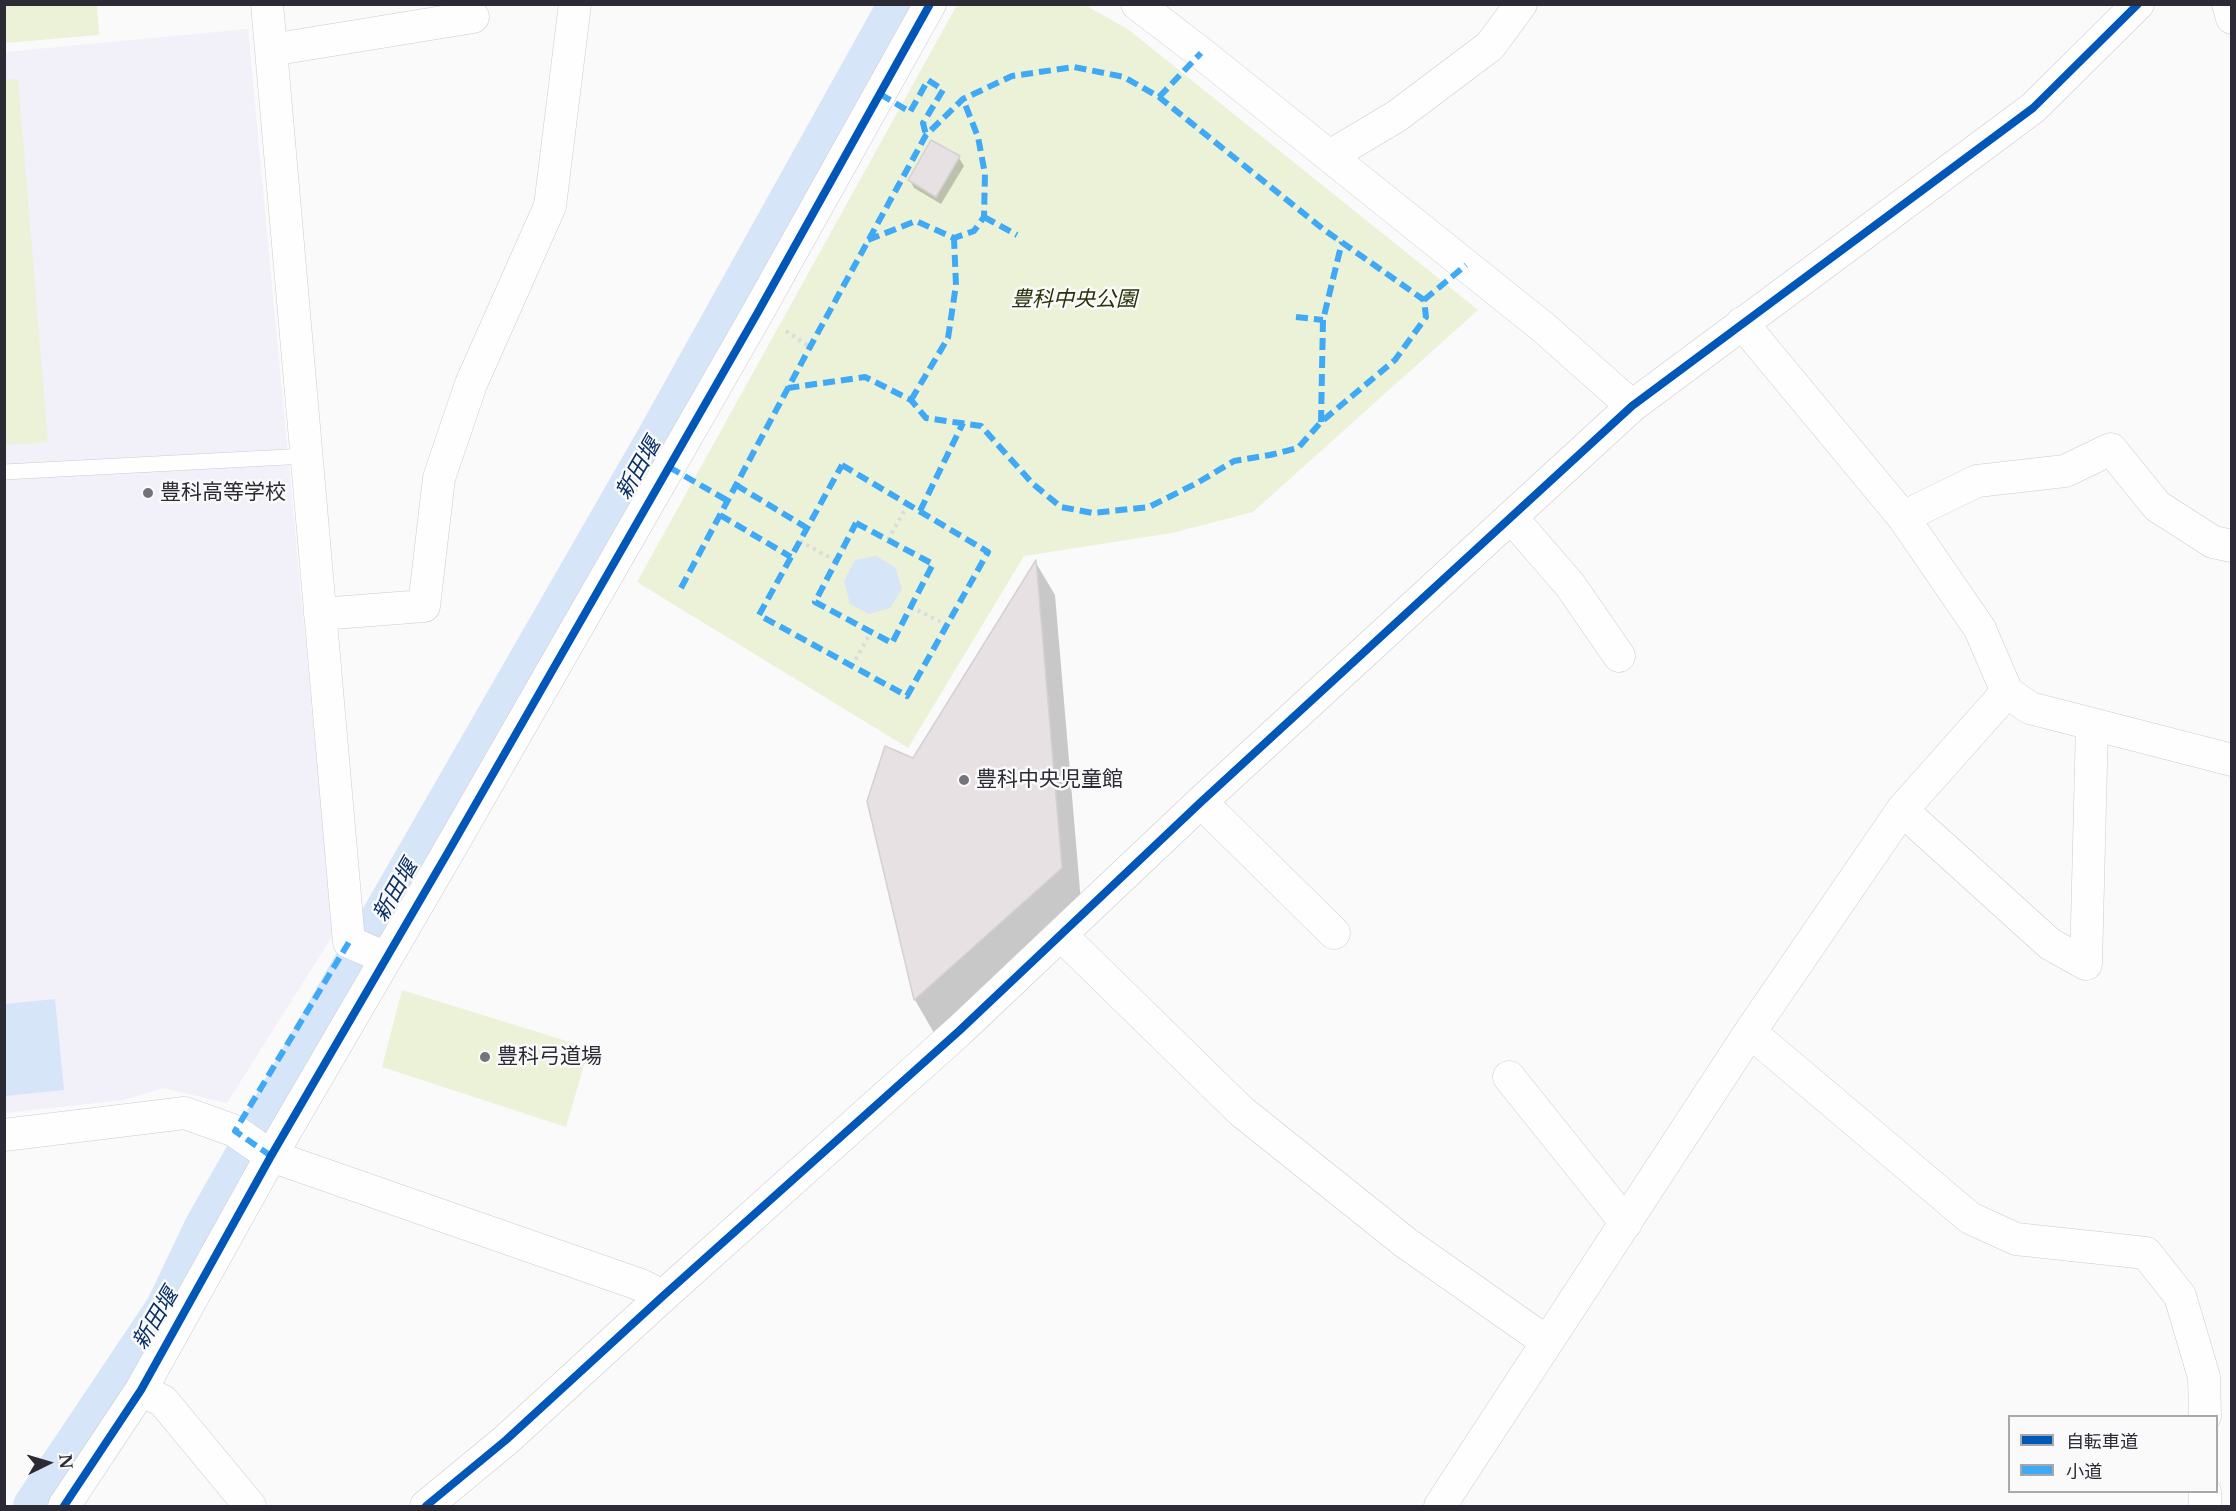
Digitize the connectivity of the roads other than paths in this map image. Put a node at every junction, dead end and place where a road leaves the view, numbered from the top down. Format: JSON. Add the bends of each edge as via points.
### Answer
{"nodes":[{"id":1,"x":267,"y":4,"type":"edge"},
{"id":2,"x":575,"y":4,"type":"edge"},
{"id":3,"x":930,"y":4,"type":"edge"},
{"id":4,"x":1137,"y":4,"type":"edge"},
{"id":5,"x":1521,"y":4,"type":"edge"},
{"id":6,"x":2138,"y":4,"type":"edge"},
{"id":7,"x":2228,"y":4,"type":"edge"},
{"id":8,"x":473,"y":17,"type":"dead end"},
{"id":9,"x":2232,"y":18,"type":"edge"},
{"id":10,"x":271,"y":50,"type":"junction"},
{"id":11,"x":1330,"y":156,"type":"junction"},
{"id":12,"x":1742,"y":323,"type":"junction"},
{"id":13,"x":1632,"y":406,"type":"junction"},
{"id":14,"x":306,"y":456,"type":"junction"},
{"id":15,"x":4,"y":472,"type":"edge"},
{"id":16,"x":1511,"y":517,"type":"junction"},
{"id":17,"x":1903,"y":517,"type":"junction"},
{"id":18,"x":2232,"y":546,"type":"edge"},
{"id":19,"x":320,"y":614,"type":"junction"},
{"id":20,"x":1619,"y":657,"type":"dead end"},
{"id":21,"x":2007,"y":692,"type":"junction"},
{"id":22,"x":2092,"y":724,"type":"junction"},
{"id":23,"x":2232,"y":760,"type":"edge"},
{"id":24,"x":1201,"y":802,"type":"junction"},
{"id":25,"x":1902,"y":810,"type":"junction"},
{"id":26,"x":1334,"y":933,"type":"dead end"},
{"id":27,"x":1061,"y":935,"type":"junction"},
{"id":28,"x":387,"y":958,"type":"junction"},
{"id":29,"x":1750,"y":1032,"type":"junction"},
{"id":30,"x":1509,"y":1077,"type":"dead end"},
{"id":31,"x":4,"y":1135,"type":"edge"},
{"id":32,"x":252,"y":1143,"type":"junction"},
{"id":33,"x":1626,"y":1223,"type":"junction"},
{"id":34,"x":663,"y":1296,"type":"junction"},
{"id":35,"x":1547,"y":1342,"type":"junction"},
{"id":36,"x":141,"y":1390,"type":"junction"},
{"id":37,"x":2205,"y":1415,"type":"edge"},
{"id":38,"x":64,"y":1506,"type":"edge"},
{"id":39,"x":250,"y":1506,"type":"edge"},
{"id":40,"x":426,"y":1506,"type":"edge"},
{"id":41,"x":1440,"y":1506,"type":"edge"}],
"edges":[{"from":1,"to":10,"type":"street"},
{"from":2,"to":19,"type":"street","via":[[550,206],[471,384],[439,478],[424,606]]},
{"from":3,"to":28,"type":"street"},
{"from":4,"to":11,"type":"street"},
{"from":5,"to":11,"type":"street","via":[[1490,46],[1397,116]]},
{"from":6,"to":12,"type":"street","via":[[2033,108]]},
{"from":7,"to":9,"type":"street"},
{"from":8,"to":10,"type":"street"},
{"from":10,"to":14,"type":"street"},
{"from":11,"to":13,"type":"street","via":[[1544,328]]},
{"from":12,"to":13,"type":"street"},
{"from":12,"to":17,"type":"street"},
{"from":13,"to":16,"type":"street"},
{"from":14,"to":15,"type":"lane"},
{"from":14,"to":19,"type":"street"},
{"from":16,"to":20,"type":"street","via":[[1570,585]]},
{"from":16,"to":24,"type":"street"},
{"from":17,"to":18,"type":"street","via":[[1977,481],[2065,471],[2111,449],[2157,506],[2213,542]]},
{"from":17,"to":21,"type":"street","via":[[1980,629]]},
{"from":19,"to":28,"type":"street","via":[[349,942]]},
{"from":21,"to":22,"type":"street","via":[[2030,708]]},
{"from":21,"to":25,"type":"street"},
{"from":22,"to":23,"type":"street"},
{"from":22,"to":25,"type":"street","via":[[2086,964],[2050,944]]},
{"from":24,"to":26,"type":"street"},
{"from":24,"to":27,"type":"street"},
{"from":25,"to":29,"type":"street"},
{"from":27,"to":34,"type":"street"},
{"from":27,"to":35,"type":"street","via":[[1241,1111],[1406,1243]]},
{"from":28,"to":32,"type":"street"},
{"from":29,"to":33,"type":"street"},
{"from":29,"to":37,"type":"street","via":[[1970,1218],[2016,1239],[2146,1253],[2180,1296],[2204,1377]]},
{"from":30,"to":33,"type":"street"},
{"from":31,"to":32,"type":"street","via":[[185,1113]]},
{"from":32,"to":34,"type":"street"},
{"from":32,"to":36,"type":"street"},
{"from":33,"to":35,"type":"street"},
{"from":34,"to":40,"type":"street","via":[[506,1440]]},
{"from":35,"to":41,"type":"street"},
{"from":36,"to":38,"type":"street"},
{"from":36,"to":39,"type":"street","via":[[163,1401]]}]}
